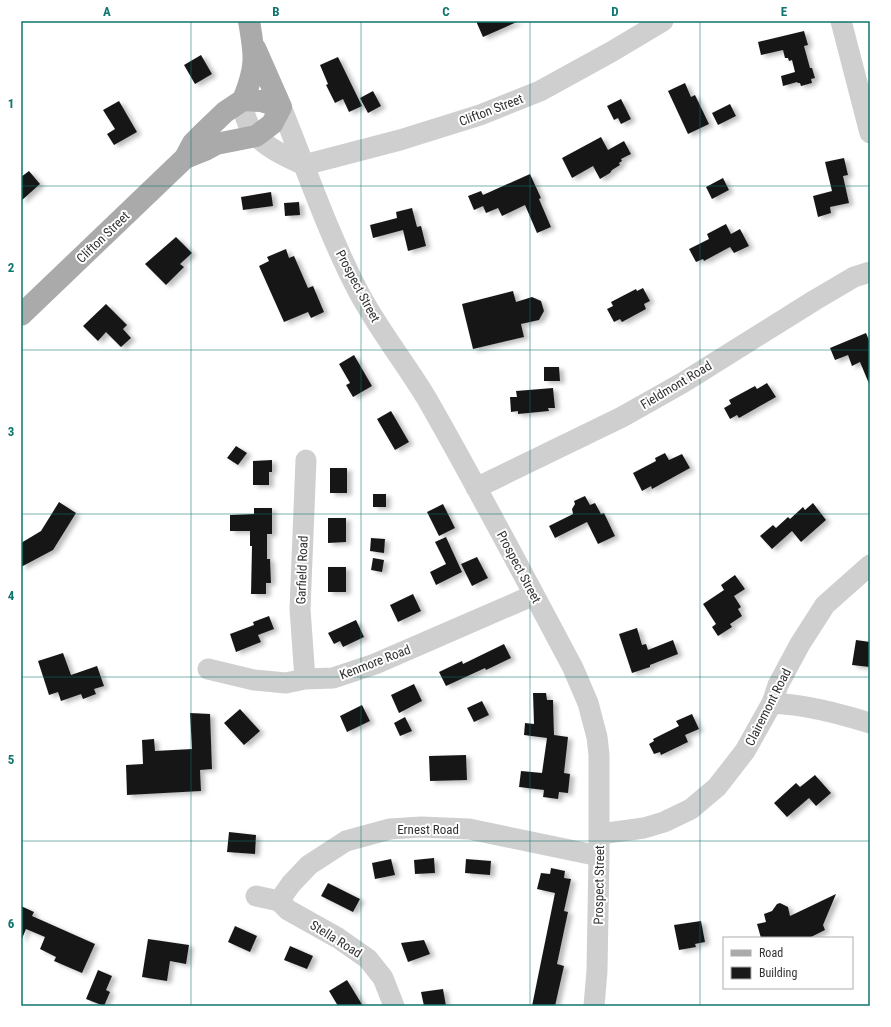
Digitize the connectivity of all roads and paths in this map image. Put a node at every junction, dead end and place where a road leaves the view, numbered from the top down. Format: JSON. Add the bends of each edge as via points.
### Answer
{"nodes":[{"id":1,"x":663,"y":21,"type":"edge"},
{"id":2,"x":841,"y":21,"type":"edge"},
{"id":3,"x":251,"y":31,"type":"edge"},
{"id":4,"x":243,"y":100,"type":"junction"},
{"id":5,"x":281,"y":107,"type":"junction"},
{"id":6,"x":870,"y":133,"type":"edge"},
{"id":7,"x":256,"y":136,"type":"junction"},
{"id":8,"x":184,"y":158,"type":"junction"},
{"id":9,"x":304,"y":165,"type":"junction"},
{"id":10,"x":870,"y":272,"type":"edge"},
{"id":11,"x":21,"y":316,"type":"edge"},
{"id":12,"x":306,"y":460,"type":"dead end"},
{"id":13,"x":476,"y":488,"type":"junction"},
{"id":14,"x":870,"y":565,"type":"edge"},
{"id":15,"x":534,"y":595,"type":"junction"},
{"id":16,"x":208,"y":669,"type":"dead end"},
{"id":17,"x":305,"y":679,"type":"junction"},
{"id":18,"x":772,"y":703,"type":"junction"},
{"id":19,"x":870,"y":723,"type":"edge"},
{"id":20,"x":600,"y":834,"type":"junction"},
{"id":21,"x":599,"y":856,"type":"junction"},
{"id":22,"x":256,"y":896,"type":"dead end"},
{"id":23,"x":279,"y":901,"type":"junction"},
{"id":24,"x":394,"y":1006,"type":"edge"},
{"id":25,"x":594,"y":1006,"type":"edge"}],
"edges":[{"from":1,"to":9,"type":"street","name":"Clifton Street","via":[[540,91],[493,110],[400,140]]},
{"from":2,"to":6,"type":"street"},
{"from":3,"to":4,"type":"main road","name":"Prospect Street","via":[[254,63]]},
{"from":3,"to":5,"type":"main road","name":"Prospect Street"},
{"from":4,"to":5,"type":"main road","via":[[261,101]]},
{"from":4,"to":7,"type":"street","name":"Prospect Street","via":[[245,120]]},
{"from":4,"to":8,"type":"main road","name":"Clifton Street","via":[[224,112],[193,143]]},
{"from":5,"to":7,"type":"main road","name":"Clifton Street","via":[[272,124]]},
{"from":5,"to":9,"type":"street","name":"Prospect Street"},
{"from":7,"to":8,"type":"main road","name":"Clifton Street","via":[[216,144]]},
{"from":7,"to":9,"type":"street","name":"Prospect Street","via":[[273,149]]},
{"from":8,"to":11,"type":"main road","name":"Clifton Street"},
{"from":9,"to":13,"type":"street","name":"Prospect Street","via":[[357,289],[420,388]]},
{"from":10,"to":13,"type":"street","name":"Fieldmont Road","via":[[854,277],[814,300],[684,382],[622,417]]},
{"from":12,"to":17,"type":"street","name":"Garfield Road","via":[[300,609]]},
{"from":13,"to":15,"type":"street","name":"Prospect Street"},
{"from":14,"to":18,"type":"street","name":"Clairemont Road","via":[[825,605],[800,644],[778,685]]},
{"from":15,"to":17,"type":"street","name":"Kenmore Road","via":[[374,664],[334,678]]},
{"from":15,"to":20,"type":"street","name":"Prospect Street","via":[[573,668],[593,720],[599,755]]},
{"from":16,"to":17,"type":"street","name":"Kenmore Road","via":[[254,680],[286,683]]},
{"from":18,"to":19,"type":"street","via":[[832,711]]},
{"from":18,"to":20,"type":"street","name":"Clairemont Road","via":[[745,751],[717,787],[691,809],[644,828]]},
{"from":20,"to":21,"type":"street","name":"Prospect Street"},
{"from":21,"to":23,"type":"street","name":"Ernest Road","via":[[469,829],[390,829],[346,841],[315,861],[291,884]]},
{"from":21,"to":25,"type":"street","name":"Prospect Street"},
{"from":22,"to":23,"type":"street","name":"Stella Road"},
{"from":23,"to":24,"type":"street","name":"Stella Road","via":[[288,910],[338,938],[368,959],[383,978]]}]}
